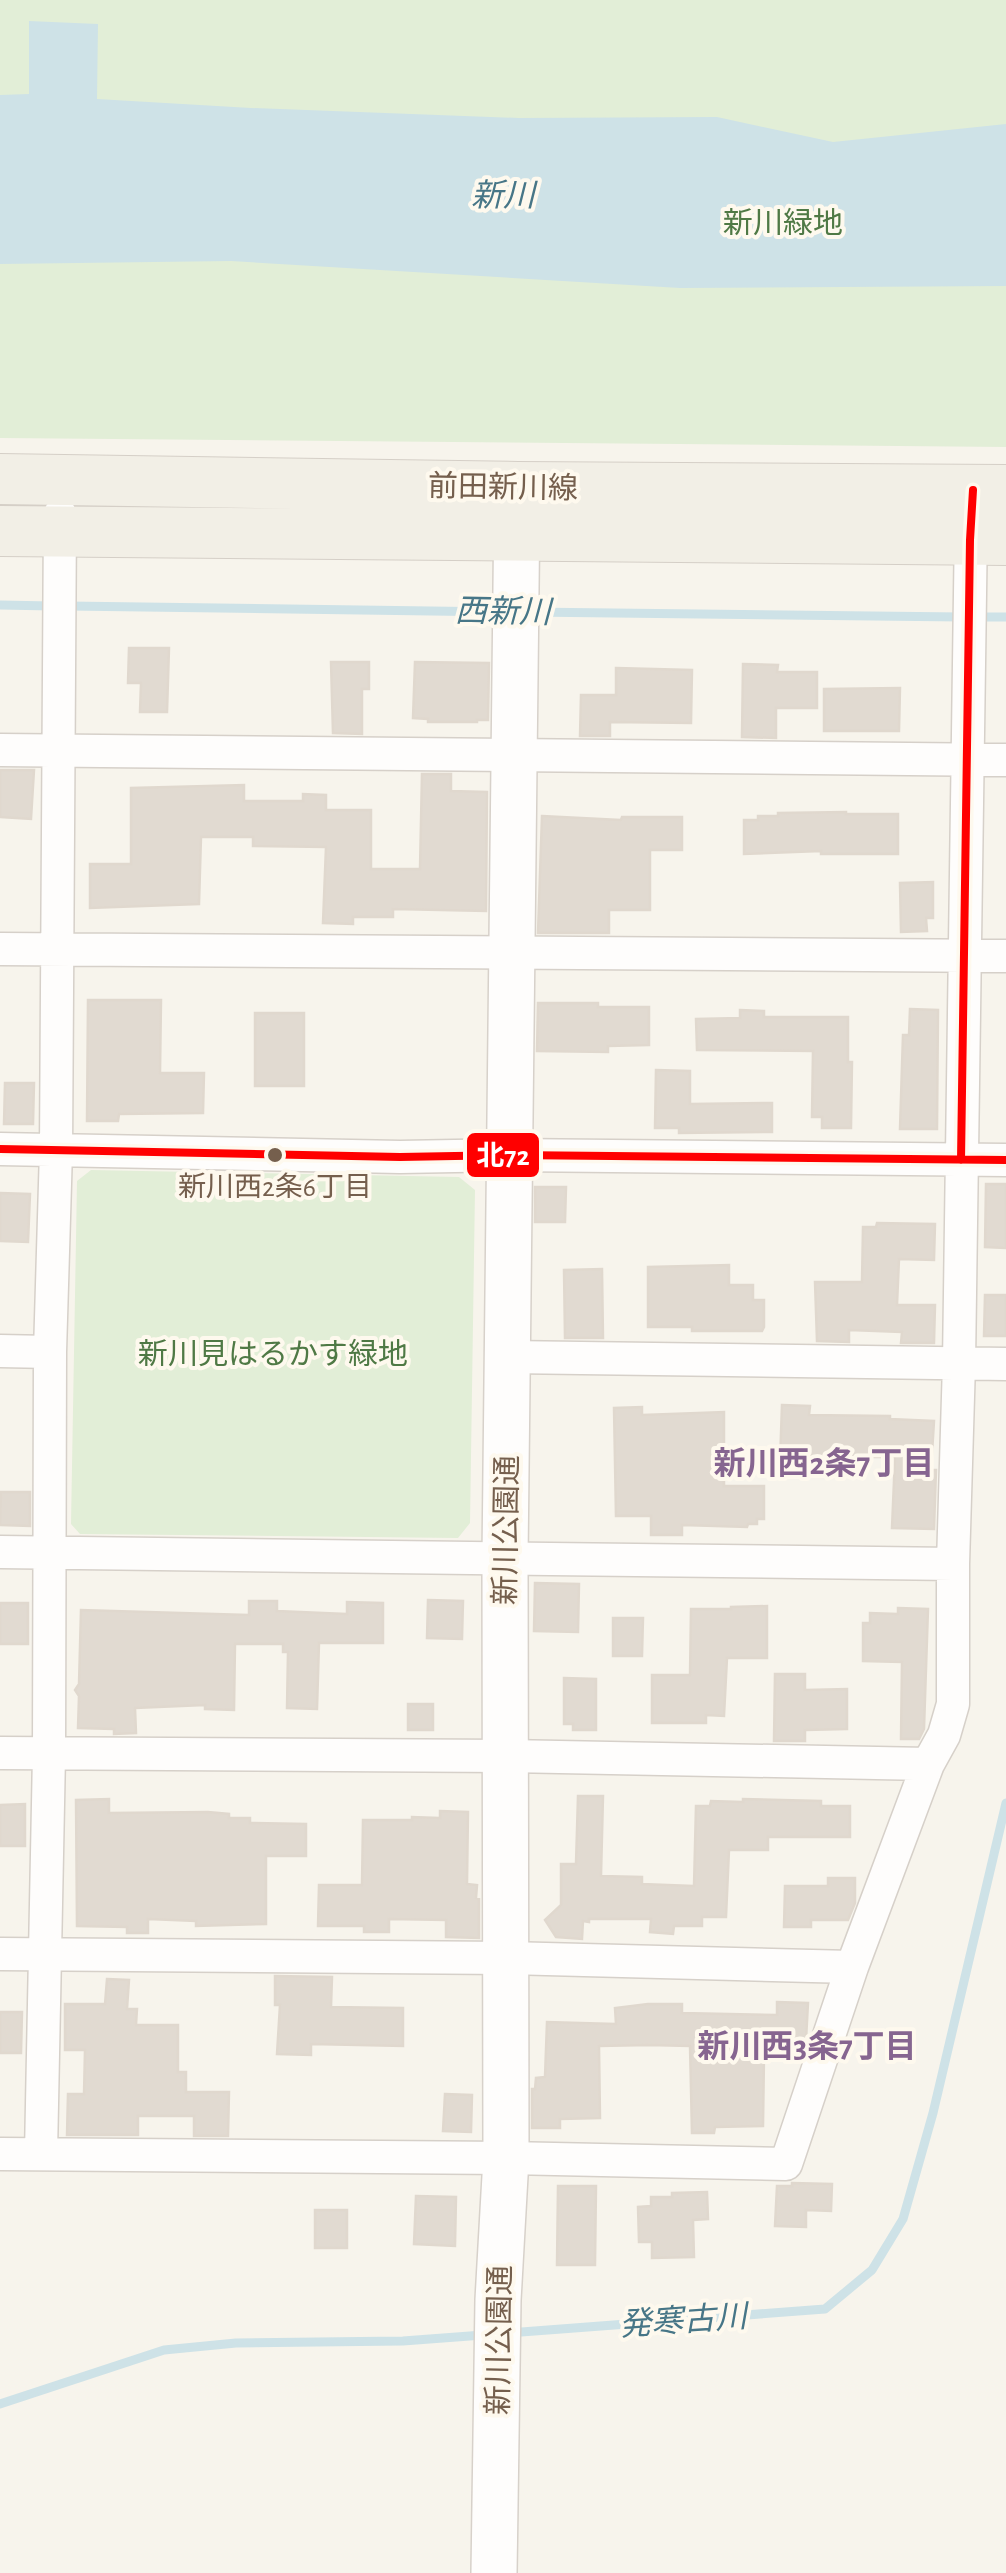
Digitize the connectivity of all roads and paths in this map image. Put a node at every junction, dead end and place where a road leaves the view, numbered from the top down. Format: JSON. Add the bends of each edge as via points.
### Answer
{"nodes":[{"id":1,"x":0,"y":479,"type":"edge"},
{"id":2,"x":62,"y":480,"type":"junction"},
{"id":3,"x":518,"y":487,"type":"junction"},
{"id":4,"x":990,"y":490,"type":"edge"},
{"id":5,"x":0,"y":531,"type":"edge"},
{"id":6,"x":59,"y":532,"type":"junction"},
{"id":7,"x":517,"y":537,"type":"junction"},
{"id":8,"x":988,"y":540,"type":"edge"},
{"id":9,"x":0,"y":750,"type":"edge"},
{"id":10,"x":57,"y":750,"type":"junction"},
{"id":11,"x":513,"y":755,"type":"junction"},
{"id":12,"x":968,"y":758,"type":"junction"},
{"id":13,"x":1006,"y":760,"type":"edge"},
{"id":14,"x":0,"y":948,"type":"edge"},
{"id":15,"x":56,"y":949,"type":"junction"},
{"id":16,"x":512,"y":952,"type":"junction"},
{"id":17,"x":965,"y":956,"type":"junction"},
{"id":18,"x":1006,"y":956,"type":"edge"},
{"id":19,"x":0,"y":1149,"type":"edge"},
{"id":20,"x":56,"y":1150,"type":"junction"},
{"id":21,"x":510,"y":1156,"type":"junction"},
{"id":22,"x":961,"y":1160,"type":"junction"},
{"id":23,"x":1006,"y":1160,"type":"edge"},
{"id":24,"x":0,"y":1351,"type":"edge"},
{"id":25,"x":50,"y":1352,"type":"junction"},
{"id":26,"x":508,"y":1357,"type":"junction"},
{"id":27,"x":959,"y":1363,"type":"junction"},
{"id":28,"x":1006,"y":1364,"type":"edge"},
{"id":29,"x":0,"y":1552,"type":"edge"},
{"id":30,"x":50,"y":1552,"type":"junction"},
{"id":31,"x":505,"y":1558,"type":"junction"},
{"id":32,"x":953,"y":1564,"type":"junction"},
{"id":33,"x":0,"y":1753,"type":"edge"},
{"id":34,"x":49,"y":1754,"type":"junction"},
{"id":35,"x":504,"y":1756,"type":"junction"},
{"id":36,"x":928,"y":1764,"type":"junction"},
{"id":37,"x":0,"y":1954,"type":"edge"},
{"id":38,"x":45,"y":1955,"type":"junction"},
{"id":39,"x":506,"y":1958,"type":"junction"},
{"id":40,"x":852,"y":1968,"type":"junction"},
{"id":41,"x":0,"y":2154,"type":"edge"},
{"id":42,"x":41,"y":2154,"type":"junction"},
{"id":43,"x":506,"y":2158,"type":"junction"},
{"id":44,"x":494,"y":2573,"type":"edge"}],
"edges":[{"from":1,"to":2,"type":"main road","name":"前田新川線"},
{"from":2,"to":3,"type":"main road","name":"前田新川線"},
{"from":2,"to":6,"type":"street"},
{"from":3,"to":4,"type":"main road","name":"前田新川線"},
{"from":3,"to":7,"type":"street","name":"新川公園通"},
{"from":4,"to":8,"type":"street"},
{"from":5,"to":6,"type":"main road","name":"前田新川線"},
{"from":6,"to":7,"type":"main road","name":"前田新川線"},
{"from":6,"to":10,"type":"street"},
{"from":7,"to":8,"type":"main road","name":"前田新川線"},
{"from":7,"to":11,"type":"street","name":"新川公園通"},
{"from":8,"to":12,"type":"street","via":[[970,592]]},
{"from":9,"to":10,"type":"street"},
{"from":10,"to":11,"type":"street"},
{"from":10,"to":15,"type":"street"},
{"from":11,"to":12,"type":"street"},
{"from":11,"to":16,"type":"street","name":"新川公園通"},
{"from":12,"to":13,"type":"street"},
{"from":12,"to":17,"type":"street"},
{"from":14,"to":15,"type":"street"},
{"from":15,"to":16,"type":"street"},
{"from":15,"to":20,"type":"street"},
{"from":16,"to":17,"type":"street"},
{"from":16,"to":21,"type":"street","name":"新川公園通"},
{"from":17,"to":18,"type":"street"},
{"from":17,"to":22,"type":"street"},
{"from":19,"to":20,"type":"street"},
{"from":20,"to":21,"type":"street"},
{"from":20,"to":25,"type":"street"},
{"from":21,"to":22,"type":"street"},
{"from":21,"to":26,"type":"street","name":"新川公園通"},
{"from":22,"to":23,"type":"street"},
{"from":22,"to":27,"type":"street"},
{"from":24,"to":25,"type":"street"},
{"from":25,"to":30,"type":"street"},
{"from":26,"to":27,"type":"street"},
{"from":26,"to":31,"type":"street","name":"新川公園通"},
{"from":27,"to":28,"type":"street"},
{"from":27,"to":32,"type":"street"},
{"from":29,"to":30,"type":"street"},
{"from":30,"to":31,"type":"street"},
{"from":30,"to":34,"type":"street"},
{"from":31,"to":32,"type":"street"},
{"from":31,"to":35,"type":"street","name":"新川公園通"},
{"from":32,"to":36,"type":"street","via":[[953,1704]]},
{"from":33,"to":34,"type":"street"},
{"from":34,"to":35,"type":"street"},
{"from":34,"to":38,"type":"street"},
{"from":35,"to":36,"type":"street"},
{"from":35,"to":39,"type":"street","name":"新川公園通"},
{"from":36,"to":40,"type":"street"},
{"from":37,"to":38,"type":"street"},
{"from":38,"to":39,"type":"street"},
{"from":38,"to":42,"type":"street"},
{"from":39,"to":40,"type":"street"},
{"from":39,"to":43,"type":"street","name":"新川公園通"},
{"from":40,"to":43,"type":"street","via":[[786,2164]]},
{"from":41,"to":42,"type":"street"},
{"from":42,"to":43,"type":"street"},
{"from":43,"to":44,"type":"street","name":"新川公園通"}]}
